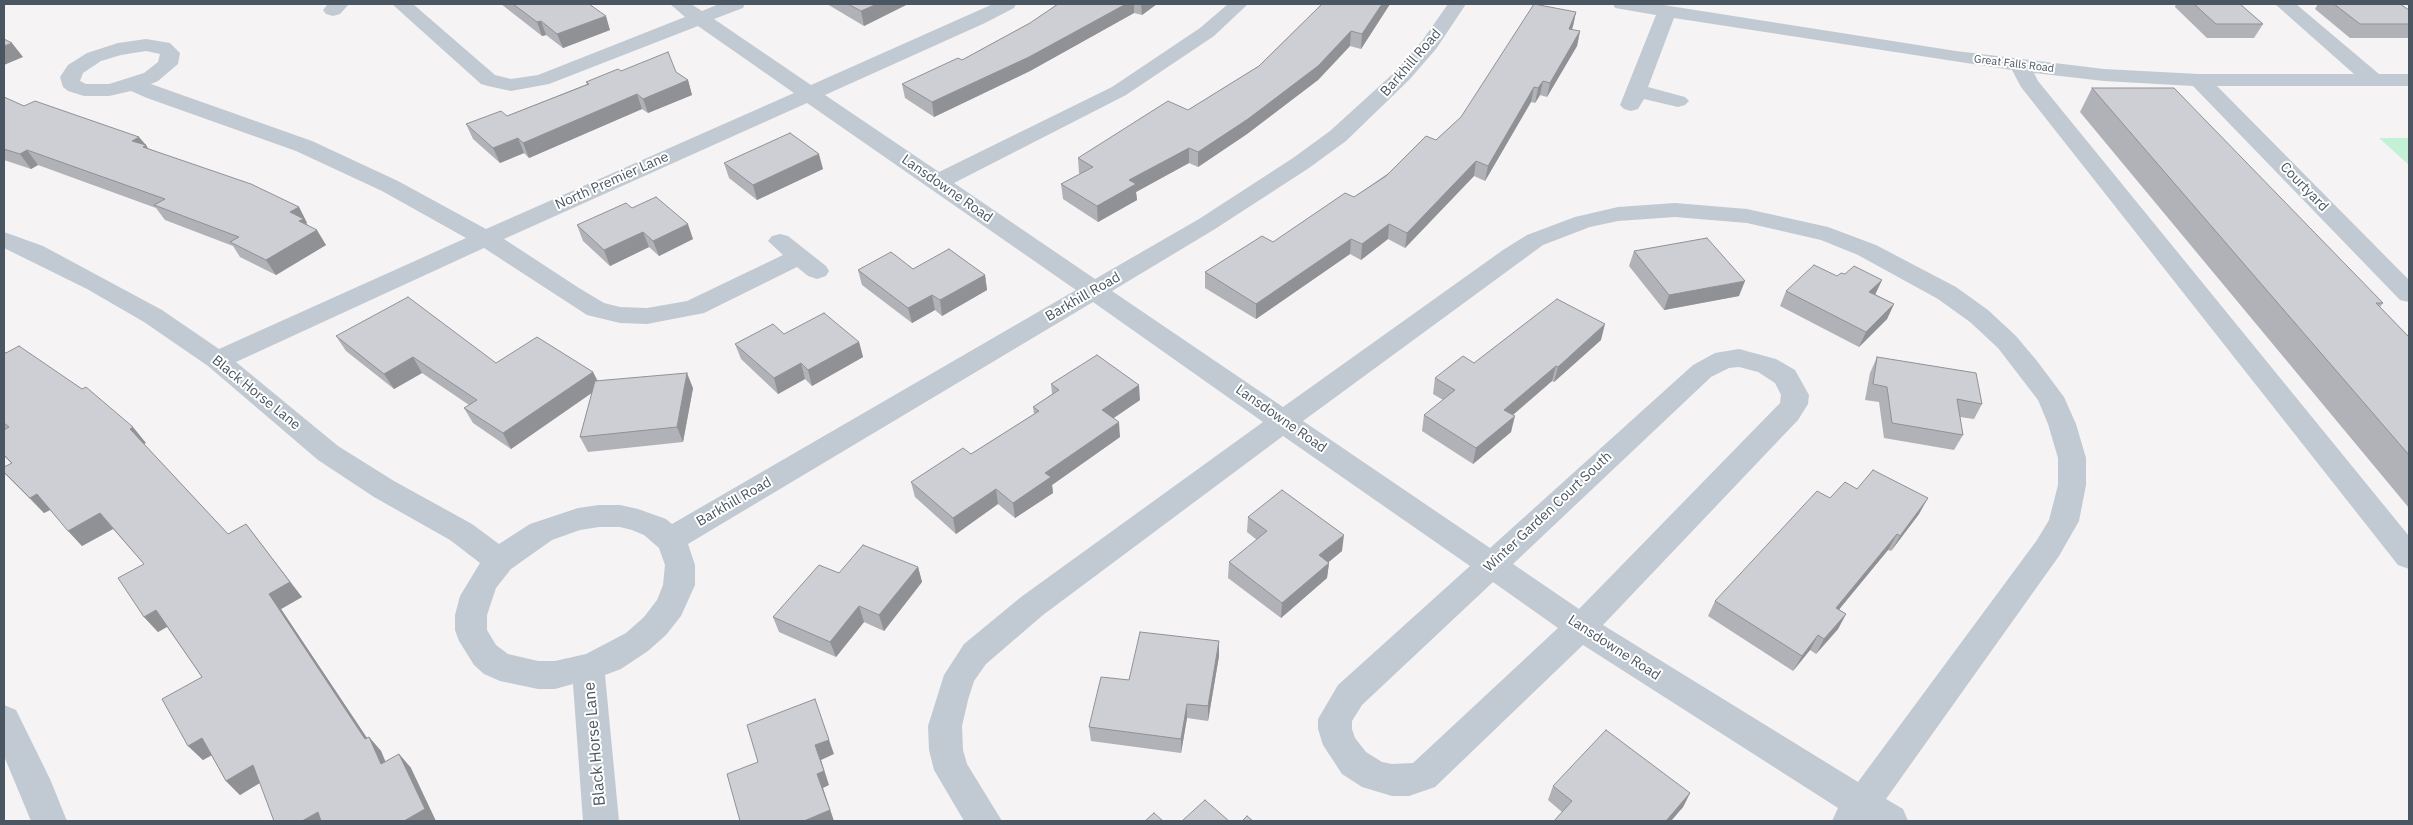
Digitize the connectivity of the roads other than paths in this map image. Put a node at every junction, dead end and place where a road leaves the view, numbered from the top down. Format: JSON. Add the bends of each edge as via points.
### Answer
{"nodes":[{"id":1,"x":402,"y":4,"type":"edge"},
{"id":2,"x":736,"y":4,"type":"edge"},
{"id":3,"x":1007,"y":4,"type":"edge"},
{"id":4,"x":1239,"y":4,"type":"edge"},
{"id":5,"x":1456,"y":4,"type":"edge"},
{"id":6,"x":1622,"y":4,"type":"edge"},
{"id":7,"x":2285,"y":4,"type":"edge"},
{"id":8,"x":690,"y":11,"type":"edge"},
{"id":9,"x":1667,"y":11,"type":"junction"},
{"id":10,"x":2020,"y":65,"type":"junction"},
{"id":11,"x":2199,"y":80,"type":"junction"},
{"id":12,"x":2374,"y":80,"type":"junction"},
{"id":13,"x":2409,"y":80,"type":"edge"},
{"id":14,"x":134,"y":84,"type":"dead end"},
{"id":15,"x":809,"y":94,"type":"junction"},
{"id":16,"x":1678,"y":100,"type":"dead end"},
{"id":17,"x":937,"y":182,"type":"junction"},
{"id":18,"x":485,"y":238,"type":"junction"},
{"id":19,"x":4,"y":239,"type":"edge"},
{"id":20,"x":799,"y":256,"type":"dead end"},
{"id":21,"x":1094,"y":291,"type":"junction"},
{"id":22,"x":2409,"y":294,"type":"edge"},
{"id":23,"x":217,"y":360,"type":"junction"},
{"id":24,"x":1284,"y":421,"type":"junction"},
{"id":25,"x":670,"y":540,"type":"junction"},
{"id":26,"x":2409,"y":557,"type":"edge"},
{"id":27,"x":500,"y":561,"type":"junction"},
{"id":28,"x":1490,"y":564,"type":"junction"},
{"id":29,"x":1581,"y":627,"type":"junction"},
{"id":30,"x":588,"y":667,"type":"junction"},
{"id":31,"x":4,"y":720,"type":"edge"},
{"id":32,"x":1867,"y":816,"type":"edge"},
{"id":33,"x":49,"y":821,"type":"edge"},
{"id":34,"x":602,"y":821,"type":"edge"},
{"id":35,"x":984,"y":821,"type":"edge"}],
"edges":[{"from":1,"to":8,"type":"street","via":[[488,80],[511,85],[542,80]]},
{"from":2,"to":8,"type":"street"},
{"from":3,"to":15,"type":"street","name":"North Premier Lane","via":[[978,20]]},
{"from":4,"to":17,"type":"street","via":[[1207,32],[1119,91]]},
{"from":5,"to":21,"type":"street","name":"Barkhill Road","via":[[1429,45],[1403,75],[1338,136],[1207,224]]},
{"from":6,"to":9,"type":"street","name":"Great Falls Road"},
{"from":7,"to":12,"type":"street"},
{"from":8,"to":15,"type":"street","name":"Lansdowne Road"},
{"from":9,"to":10,"type":"street","name":"Great Falls Road"},
{"from":9,"to":16,"type":"street","via":[[1634,98]]},
{"from":10,"to":11,"type":"street","name":"Great Falls Road","via":[[2104,75]]},
{"from":10,"to":26,"type":"street","via":[[2028,83]]},
{"from":11,"to":12,"type":"street","name":"Great Falls Road"},
{"from":11,"to":22,"type":"street","name":"Courtyard"},
{"from":12,"to":13,"type":"street","name":"Great Falls Road"},
{"from":14,"to":18,"type":"street","via":[[154,94],[304,146],[390,186]]},
{"from":15,"to":17,"type":"street","name":"Lansdowne Road"},
{"from":15,"to":18,"type":"street","name":"North Premier Lane"},
{"from":17,"to":21,"type":"street","name":"Lansdowne Road"},
{"from":18,"to":20,"type":"street","via":[[596,309],[620,315],[654,315],[695,306]]},
{"from":18,"to":23,"type":"street","name":"North Premier Lane"},
{"from":19,"to":23,"type":"street","name":"Black Horse Lane","via":[[96,283],[153,316]]},
{"from":21,"to":24,"type":"street","name":"Lansdowne Road"},
{"from":21,"to":25,"type":"street","name":"Barkhill Road"},
{"from":23,"to":27,"type":"street","name":"Black Horse Lane","via":[[328,453],[461,532]]},
{"from":24,"to":28,"type":"street","name":"Lansdowne Road"},
{"from":24,"to":32,"type":"street","via":[[1528,245],[1558,230],[1618,214],[1709,211],[1828,234],[1867,250],[1947,293],[2007,342],[2050,398],[2072,458],[2072,486],[2064,521],[2048,548]]},
{"from":24,"to":35,"type":"street","via":[[1032,606],[974,654],[960,675],[951,700],[945,726],[946,750],[952,770]]},
{"from":25,"to":27,"type":"street","via":[[654,526],[638,520],[599,516],[578,519],[541,532]]},
{"from":25,"to":30,"type":"street","via":[[680,565],[679,585],[670,607],[637,642]]},
{"from":27,"to":30,"type":"street","via":[[485,579],[471,615],[475,641],[485,655],[512,671],[538,675],[556,675]]},
{"from":28,"to":29,"type":"street","name":"Lansdowne Road"},
{"from":28,"to":29,"type":"street","name":"Winter Garden Court South","via":[[1341,707],[1335,719],[1335,730],[1340,746],[1354,763],[1374,776],[1392,780],[1423,776]]},
{"from":28,"to":29,"type":"street","name":"Winter Garden Court South","via":[[1713,363],[1724,359],[1754,360],[1786,377],[1794,395],[1794,404],[1788,413]]},
{"from":29,"to":32,"type":"street","name":"Lansdowne Road"},
{"from":30,"to":34,"type":"street","name":"Black Horse Lane"},
{"from":31,"to":33,"type":"street"}]}
